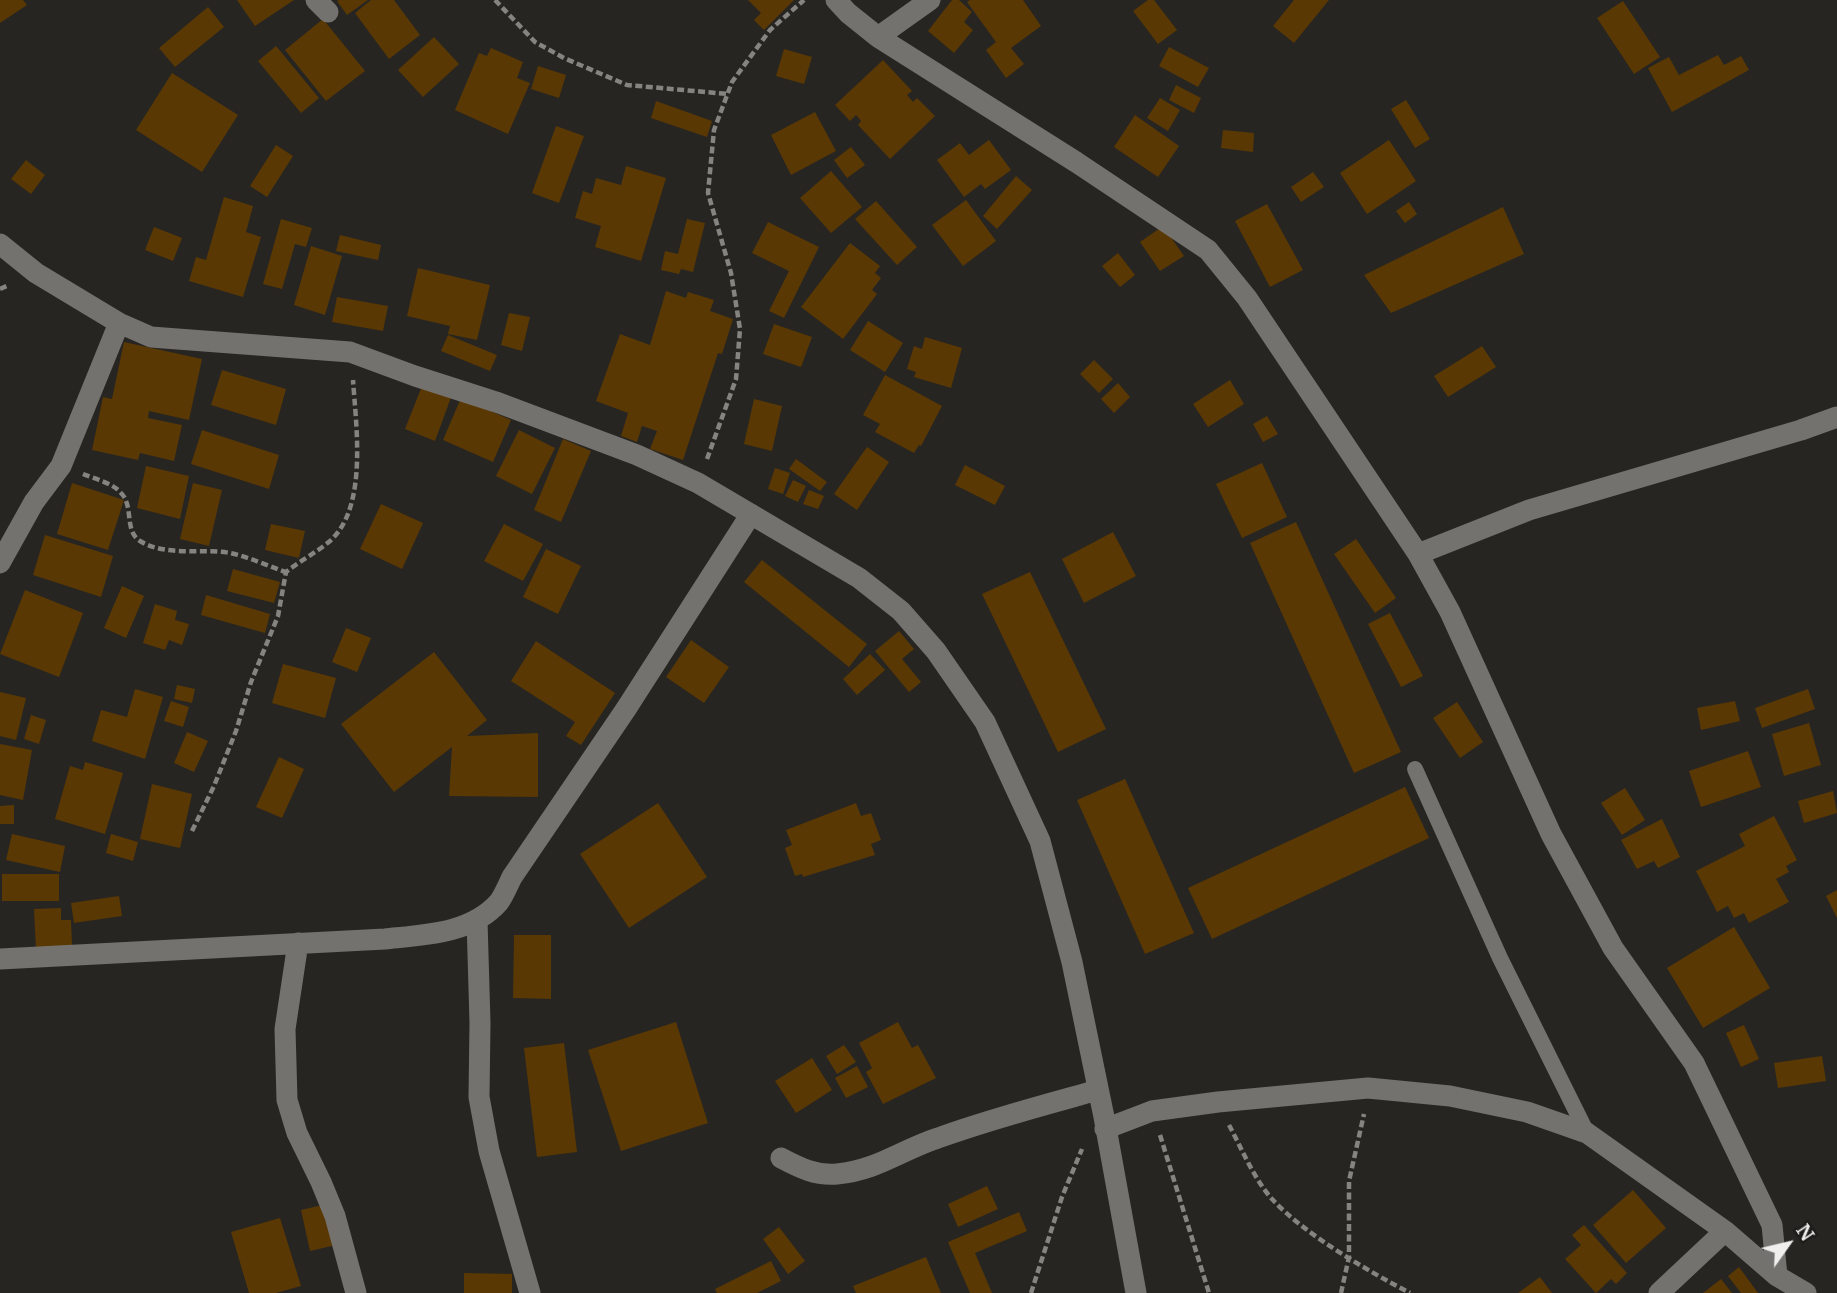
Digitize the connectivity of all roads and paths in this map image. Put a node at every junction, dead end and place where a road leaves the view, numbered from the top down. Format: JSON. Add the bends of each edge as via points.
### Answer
{"nodes":[{"id":1,"x":495,"y":0,"type":"edge"},
{"id":2,"x":804,"y":0,"type":"edge"},
{"id":3,"x":836,"y":0,"type":"edge"},
{"id":4,"x":930,"y":0,"type":"edge"},
{"id":5,"x":878,"y":37,"type":"junction"},
{"id":6,"x":728,"y":94,"type":"junction"},
{"id":7,"x":0,"y":244,"type":"edge"},
{"id":8,"x":118,"y":323,"type":"junction"},
{"id":9,"x":350,"y":352,"type":"junction"},
{"id":10,"x":1837,"y":417,"type":"edge"},
{"id":11,"x":61,"y":466,"type":"junction"},
{"id":12,"x":698,"y":482,"type":"junction"},
{"id":13,"x":751,"y":514,"type":"junction"},
{"id":14,"x":1418,"y":554,"type":"junction"},
{"id":15,"x":0,"y":563,"type":"edge"},
{"id":16,"x":286,"y":572,"type":"junction"},
{"id":17,"x":1415,"y":769,"type":"dead end"},
{"id":18,"x":192,"y":831,"type":"dead end"},
{"id":19,"x":477,"y":920,"type":"junction"},
{"id":20,"x":298,"y":943,"type":"junction"},
{"id":21,"x":0,"y":960,"type":"edge"},
{"id":22,"x":1368,"y":1088,"type":"junction"},
{"id":23,"x":1098,"y":1090,"type":"junction"},
{"id":24,"x":1218,"y":1102,"type":"junction"},
{"id":25,"x":1152,"y":1111,"type":"junction"},
{"id":26,"x":1105,"y":1123,"type":"junction"},
{"id":27,"x":1587,"y":1133,"type":"junction"},
{"id":28,"x":781,"y":1158,"type":"dead end"},
{"id":29,"x":1724,"y":1231,"type":"junction"},
{"id":30,"x":1349,"y":1257,"type":"junction"},
{"id":31,"x":1777,"y":1276,"type":"junction"},
{"id":32,"x":356,"y":1293,"type":"edge"},
{"id":33,"x":530,"y":1293,"type":"edge"},
{"id":34,"x":1031,"y":1293,"type":"edge"},
{"id":35,"x":1136,"y":1293,"type":"edge"},
{"id":36,"x":1209,"y":1293,"type":"edge"},
{"id":37,"x":1341,"y":1293,"type":"edge"},
{"id":38,"x":1410,"y":1293,"type":"edge"},
{"id":39,"x":1659,"y":1293,"type":"edge"},
{"id":40,"x":1806,"y":1293,"type":"edge"}],
"edges":[{"from":1,"to":6,"type":"path","via":[[535,42],[627,85]]},
{"from":2,"to":6,"type":"path","via":[[770,30]]},
{"from":3,"to":5,"type":"street"},
{"from":4,"to":5,"type":"street"},
{"from":5,"to":14,"type":"street","via":[[1208,250],[1247,298]]},
{"from":6,"to":12,"type":"path","via":[[714,130],[708,194],[731,273],[740,329],[736,379]]},
{"from":7,"to":8,"type":"street","via":[[36,273]]},
{"from":8,"to":9,"type":"street","via":[[151,337]]},
{"from":8,"to":11,"type":"street"},
{"from":9,"to":12,"type":"street","via":[[612,446]]},
{"from":9,"to":16,"type":"path","via":[[356,425],[351,505],[330,541]]},
{"from":10,"to":14,"type":"street","via":[[1529,510]]},
{"from":11,"to":15,"type":"street","via":[[34,502]]},
{"from":11,"to":16,"type":"path","via":[[123,494],[131,528],[143,543],[180,552],[229,553]]},
{"from":12,"to":13,"type":"street"},
{"from":13,"to":19,"type":"street","via":[[499,902]]},
{"from":13,"to":23,"type":"street","via":[[859,578],[901,611],[936,651],[985,722],[1040,841],[1072,962]]},
{"from":14,"to":31,"type":"street","via":[[1450,612],[1551,834],[1614,948],[1694,1063],[1772,1225]]},
{"from":16,"to":18,"type":"path","via":[[278,616],[250,682],[236,731]]},
{"from":17,"to":27,"type":"lane","via":[[1500,958]]},
{"from":19,"to":20,"type":"street","via":[[442,933]]},
{"from":19,"to":33,"type":"street","via":[[479,1097],[488,1151]]},
{"from":20,"to":21,"type":"street"},
{"from":20,"to":32,"type":"street","via":[[285,1029],[287,1100],[335,1216]]},
{"from":22,"to":24,"type":"street"},
{"from":22,"to":27,"type":"street","via":[[1450,1096],[1527,1112]]},
{"from":22,"to":30,"type":"path","via":[[1349,1181]]},
{"from":23,"to":26,"type":"street"},
{"from":23,"to":28,"type":"street","via":[[973,1125],[878,1166],[836,1174],[807,1172]]},
{"from":24,"to":25,"type":"street"},
{"from":24,"to":30,"type":"path","via":[[1271,1198],[1304,1229]]},
{"from":25,"to":26,"type":"street"},
{"from":25,"to":36,"type":"path"},
{"from":26,"to":34,"type":"path","via":[[1088,1135]]},
{"from":26,"to":35,"type":"street"},
{"from":27,"to":29,"type":"street"},
{"from":29,"to":31,"type":"street"},
{"from":29,"to":39,"type":"street"},
{"from":30,"to":37,"type":"path"},
{"from":30,"to":38,"type":"path"},
{"from":31,"to":40,"type":"street"}]}
